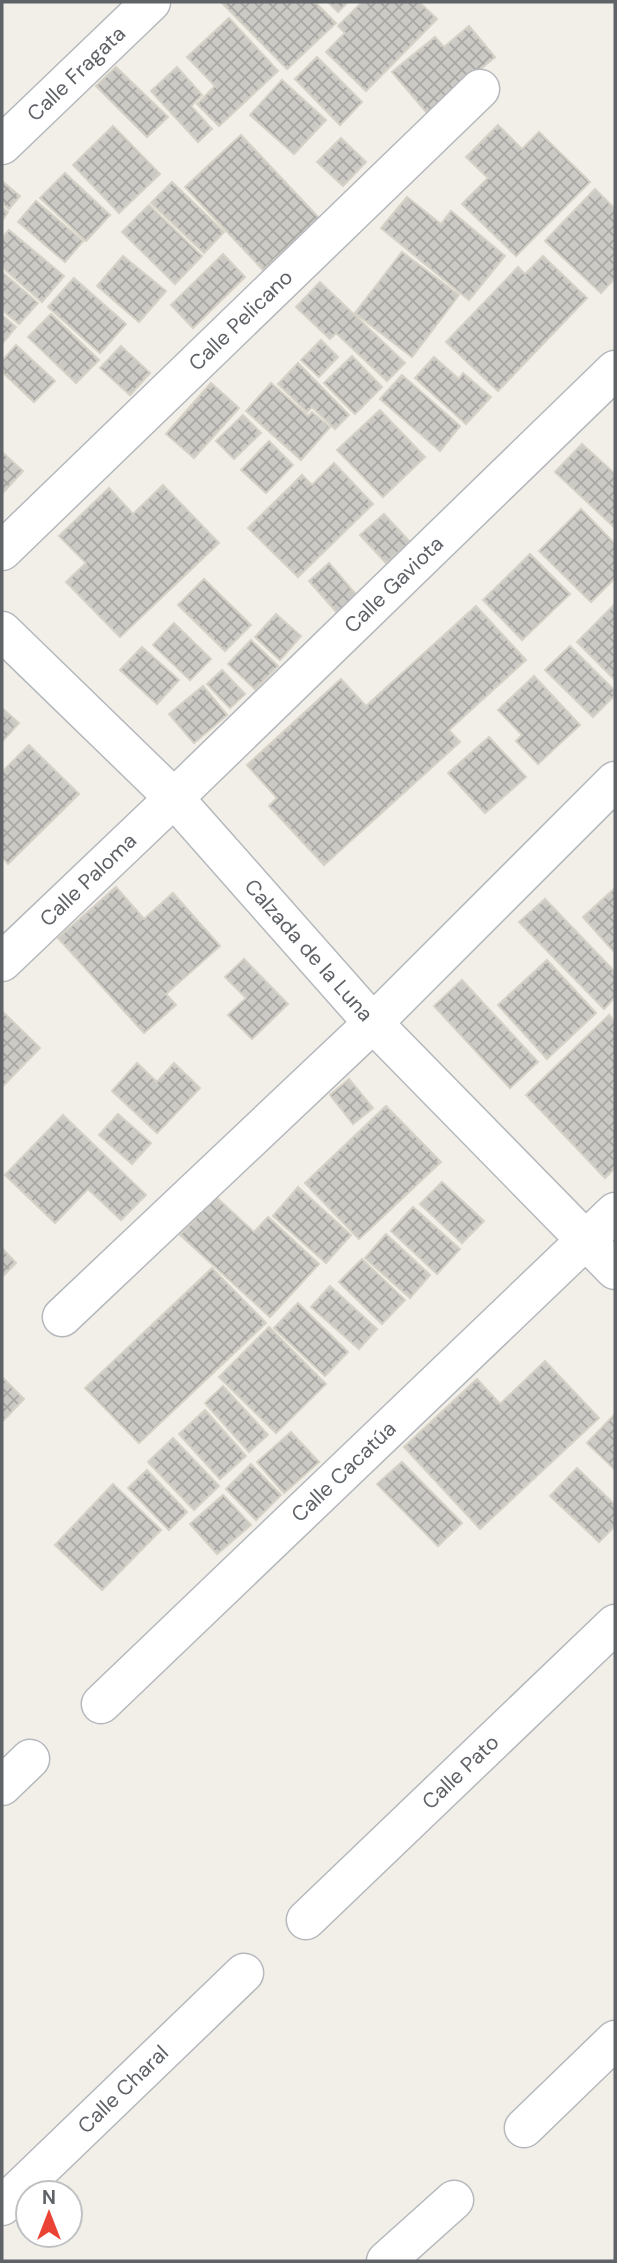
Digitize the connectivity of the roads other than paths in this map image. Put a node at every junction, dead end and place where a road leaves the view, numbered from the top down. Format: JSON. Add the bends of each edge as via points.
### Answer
{"nodes":[{"id":1,"x":151,"y":2,"type":"edge"},
{"id":2,"x":480,"y":89,"type":"dead end"},
{"id":3,"x":2,"y":145,"type":"edge"},
{"id":4,"x":615,"y":370,"type":"edge"},
{"id":5,"x":2,"y":551,"type":"edge"},
{"id":6,"x":2,"y":631,"type":"edge"},
{"id":7,"x":615,"y":781,"type":"edge"},
{"id":8,"x":174,"y":798,"type":"junction"},
{"id":9,"x":2,"y":962,"type":"edge"},
{"id":10,"x":373,"y":1023,"type":"junction"},
{"id":11,"x":615,"y":1212,"type":"edge"},
{"id":12,"x":586,"y":1239,"type":"junction"},
{"id":13,"x":615,"y":1270,"type":"edge"},
{"id":14,"x":62,"y":1317,"type":"dead end"},
{"id":15,"x":615,"y":1624,"type":"edge"},
{"id":16,"x":101,"y":1704,"type":"dead end"},
{"id":17,"x":30,"y":1759,"type":"dead end"},
{"id":18,"x":2,"y":1786,"type":"edge"},
{"id":19,"x":306,"y":1920,"type":"dead end"},
{"id":20,"x":244,"y":1973,"type":"dead end"},
{"id":21,"x":615,"y":2040,"type":"edge"},
{"id":22,"x":524,"y":2128,"type":"dead end"},
{"id":23,"x":454,"y":2200,"type":"dead end"},
{"id":24,"x":2,"y":2206,"type":"edge"},
{"id":25,"x":386,"y":2261,"type":"edge"}],
"edges":[{"from":1,"to":3,"type":"street","name":"Calle Fragata"},
{"from":2,"to":5,"type":"street","name":"Calle Pelicano"},
{"from":4,"to":8,"type":"street","name":"Calle Gaviota"},
{"from":6,"to":8,"type":"street","name":"Calzada de la Luna"},
{"from":7,"to":10,"type":"street"},
{"from":8,"to":9,"type":"street","name":"Calle Paloma"},
{"from":8,"to":10,"type":"street","name":"Calzada de la Luna"},
{"from":10,"to":12,"type":"street","name":"Calzada de la Luna"},
{"from":10,"to":14,"type":"street"},
{"from":11,"to":12,"type":"street","name":"Calle Cacatúa"},
{"from":12,"to":13,"type":"street","name":"Calzada de la Luna"},
{"from":12,"to":16,"type":"street","name":"Calle Cacatúa"},
{"from":15,"to":19,"type":"street","name":"Calle Pato"},
{"from":17,"to":18,"type":"street"},
{"from":20,"to":24,"type":"street","name":"Calle Charal"},
{"from":21,"to":22,"type":"street"},
{"from":23,"to":25,"type":"street"}]}
